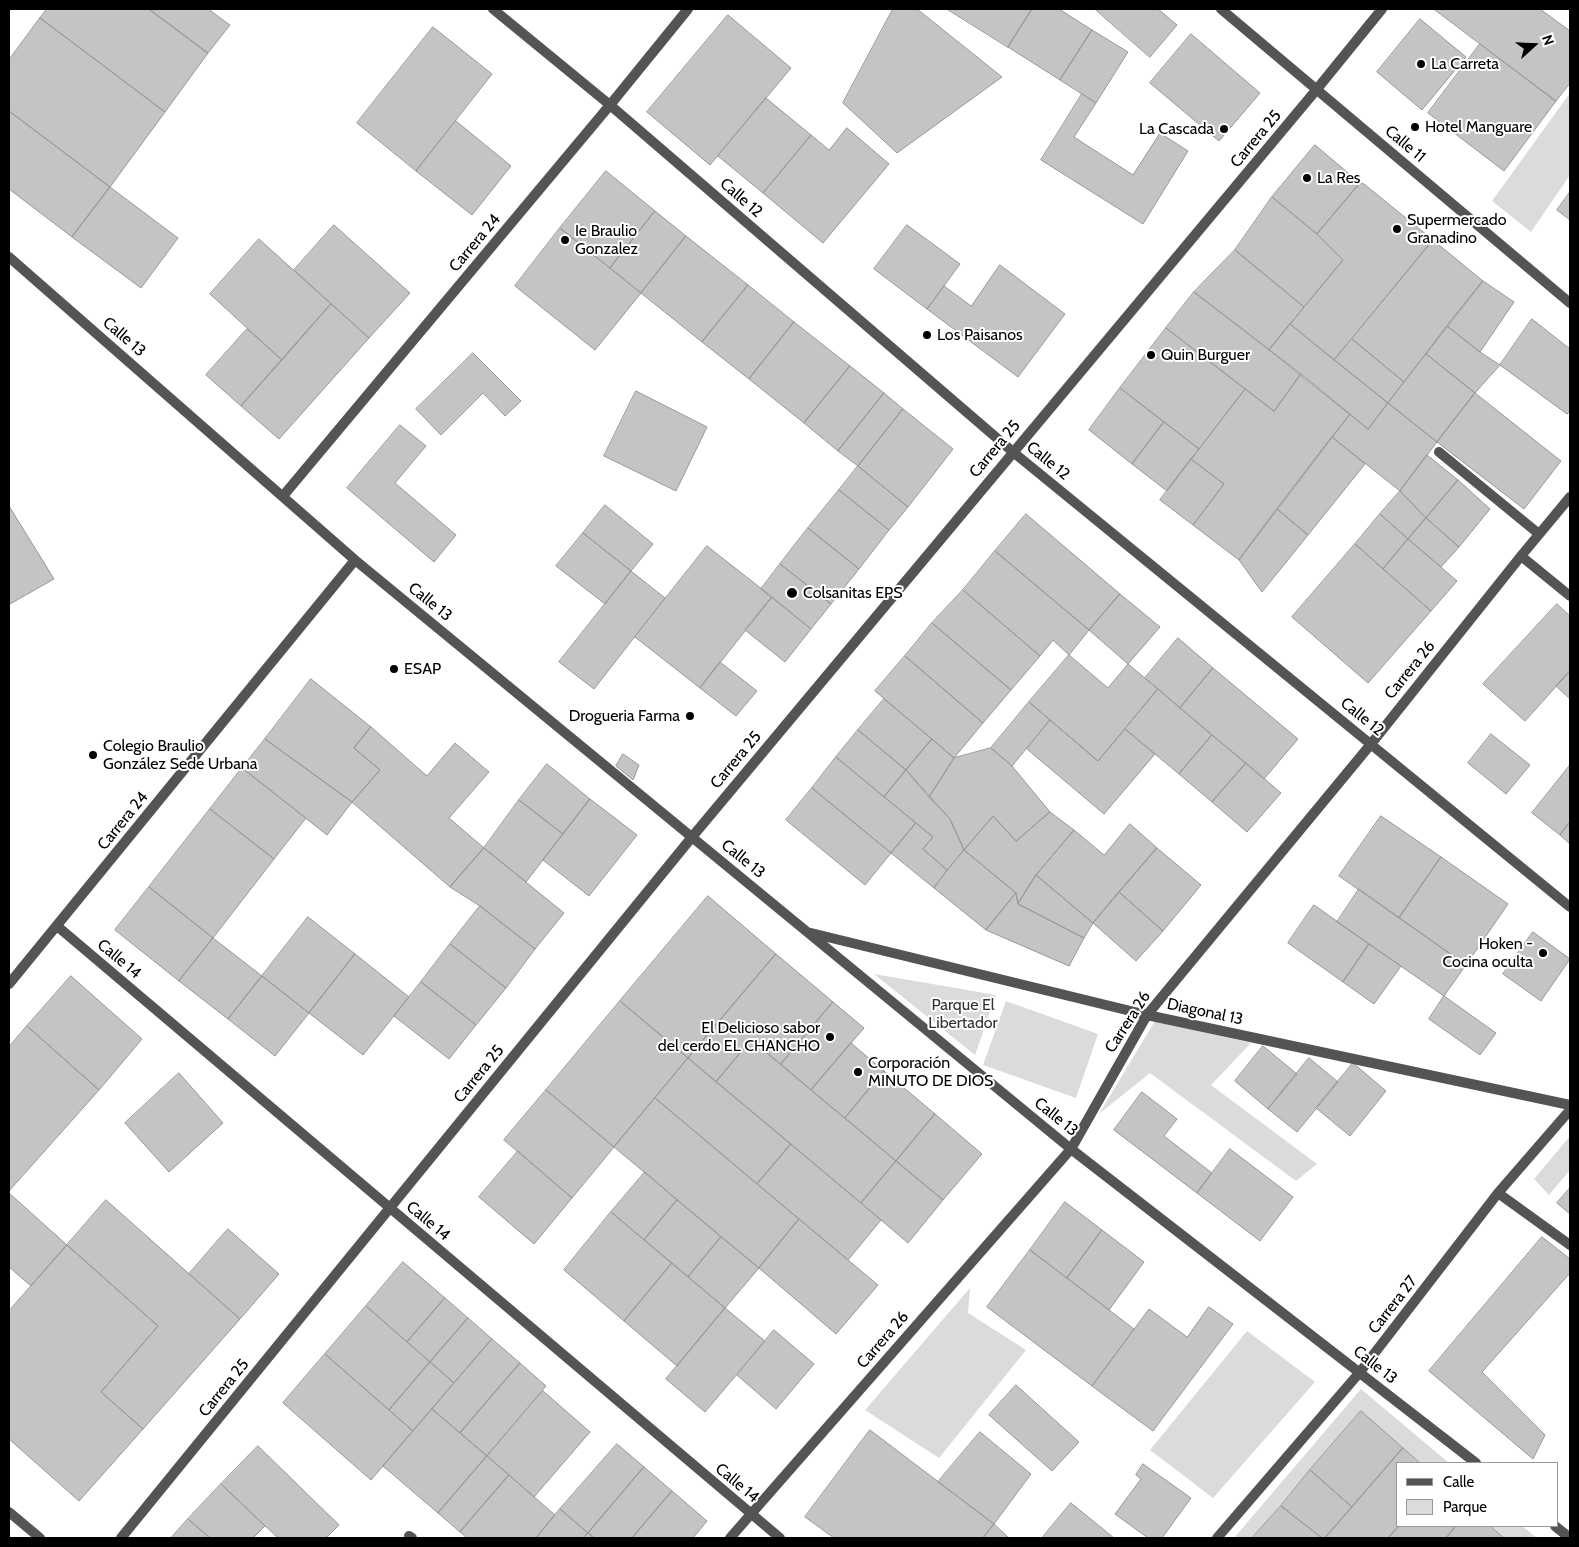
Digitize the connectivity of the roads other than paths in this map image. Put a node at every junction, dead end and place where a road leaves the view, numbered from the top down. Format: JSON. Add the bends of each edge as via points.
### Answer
{"nodes":[{"id":1,"x":493,"y":9,"type":"edge"},
{"id":2,"x":688,"y":9,"type":"edge"},
{"id":3,"x":1220,"y":9,"type":"edge"},
{"id":4,"x":1382,"y":9,"type":"edge"},
{"id":5,"x":1317,"y":90,"type":"junction"},
{"id":6,"x":610,"y":105,"type":"junction"},
{"id":7,"x":9,"y":257,"type":"edge"},
{"id":8,"x":1570,"y":303,"type":"edge"},
{"id":9,"x":1013,"y":452,"type":"junction"},
{"id":10,"x":1439,"y":452,"type":"dead end"},
{"id":11,"x":283,"y":496,"type":"junction"},
{"id":12,"x":1570,"y":497,"type":"edge"},
{"id":13,"x":1539,"y":534,"type":"junction"},
{"id":14,"x":1521,"y":556,"type":"junction"},
{"id":15,"x":355,"y":560,"type":"junction"},
{"id":16,"x":1570,"y":596,"type":"edge"},
{"id":17,"x":1371,"y":744,"type":"junction"},
{"id":18,"x":692,"y":837,"type":"junction"},
{"id":19,"x":1570,"y":907,"type":"edge"},
{"id":20,"x":57,"y":926,"type":"junction"},
{"id":21,"x":807,"y":932,"type":"junction"},
{"id":22,"x":9,"y":984,"type":"edge"},
{"id":23,"x":1147,"y":1015,"type":"junction"},
{"id":24,"x":1570,"y":1105,"type":"edge"},
{"id":25,"x":1570,"y":1110,"type":"edge"},
{"id":26,"x":1071,"y":1149,"type":"junction"},
{"id":27,"x":1498,"y":1193,"type":"junction"},
{"id":28,"x":389,"y":1208,"type":"junction"},
{"id":29,"x":1570,"y":1245,"type":"edge"},
{"id":30,"x":1360,"y":1372,"type":"junction"},
{"id":31,"x":1475,"y":1462,"type":"edge"},
{"id":32,"x":9,"y":1512,"type":"edge"},
{"id":33,"x":751,"y":1515,"type":"junction"},
{"id":34,"x":1556,"y":1527,"type":"edge"},
{"id":35,"x":40,"y":1538,"type":"edge"},
{"id":36,"x":121,"y":1538,"type":"edge"},
{"id":37,"x":730,"y":1538,"type":"edge"},
{"id":38,"x":780,"y":1538,"type":"edge"},
{"id":39,"x":1217,"y":1538,"type":"edge"},
{"id":40,"x":1570,"y":1538,"type":"edge"}],
"edges":[{"from":1,"to":6,"type":"street","name":"Calle 12"},
{"from":2,"to":6,"type":"street","name":"Carrera 24"},
{"from":3,"to":5,"type":"street","name":"Calle 11"},
{"from":4,"to":5,"type":"street","name":"Carrera 25"},
{"from":5,"to":8,"type":"street","name":"Calle 11"},
{"from":5,"to":9,"type":"street","name":"Carrera 25"},
{"from":6,"to":9,"type":"street","name":"Calle 12"},
{"from":6,"to":11,"type":"street","name":"Carrera 24"},
{"from":7,"to":11,"type":"street","name":"Calle 13"},
{"from":9,"to":17,"type":"street","name":"Calle 12"},
{"from":9,"to":18,"type":"street","name":"Carrera 25"},
{"from":10,"to":13,"type":"street"},
{"from":11,"to":15,"type":"street","name":"Calle 13"},
{"from":12,"to":13,"type":"street","name":"Carrera 26"},
{"from":13,"to":14,"type":"street","name":"Carrera 26"},
{"from":14,"to":16,"type":"street"},
{"from":14,"to":17,"type":"street","name":"Carrera 26"},
{"from":15,"to":18,"type":"street","name":"Calle 13"},
{"from":15,"to":20,"type":"street","name":"Carrera 24"},
{"from":17,"to":19,"type":"street","name":"Calle 12"},
{"from":17,"to":23,"type":"street","name":"Carrera 26"},
{"from":18,"to":21,"type":"street","name":"Calle 13"},
{"from":18,"to":28,"type":"street","name":"Carrera 25"},
{"from":20,"to":22,"type":"street","name":"Carrera 24"},
{"from":20,"to":28,"type":"street","name":"Calle 14"},
{"from":21,"to":23,"type":"street","name":"Diagonal 13"},
{"from":21,"to":26,"type":"street","name":"Calle 13"},
{"from":23,"to":24,"type":"street","name":"Diagonal 13"},
{"from":23,"to":26,"type":"street","name":"Carrera 26"},
{"from":25,"to":27,"type":"street","name":"Carrera 27"},
{"from":26,"to":30,"type":"street","name":"Calle 13"},
{"from":26,"to":33,"type":"street","name":"Carrera 26"},
{"from":27,"to":29,"type":"street"},
{"from":27,"to":30,"type":"street","name":"Carrera 27"},
{"from":28,"to":33,"type":"street","name":"Calle 14"},
{"from":28,"to":36,"type":"street","name":"Carrera 25"},
{"from":30,"to":31,"type":"street","name":"Calle 13"},
{"from":30,"to":39,"type":"street","name":"Carrera 27"},
{"from":32,"to":35,"type":"street"},
{"from":33,"to":37,"type":"street","name":"Carrera 26"},
{"from":33,"to":38,"type":"street","name":"Calle 14"},
{"from":34,"to":40,"type":"street"}]}
